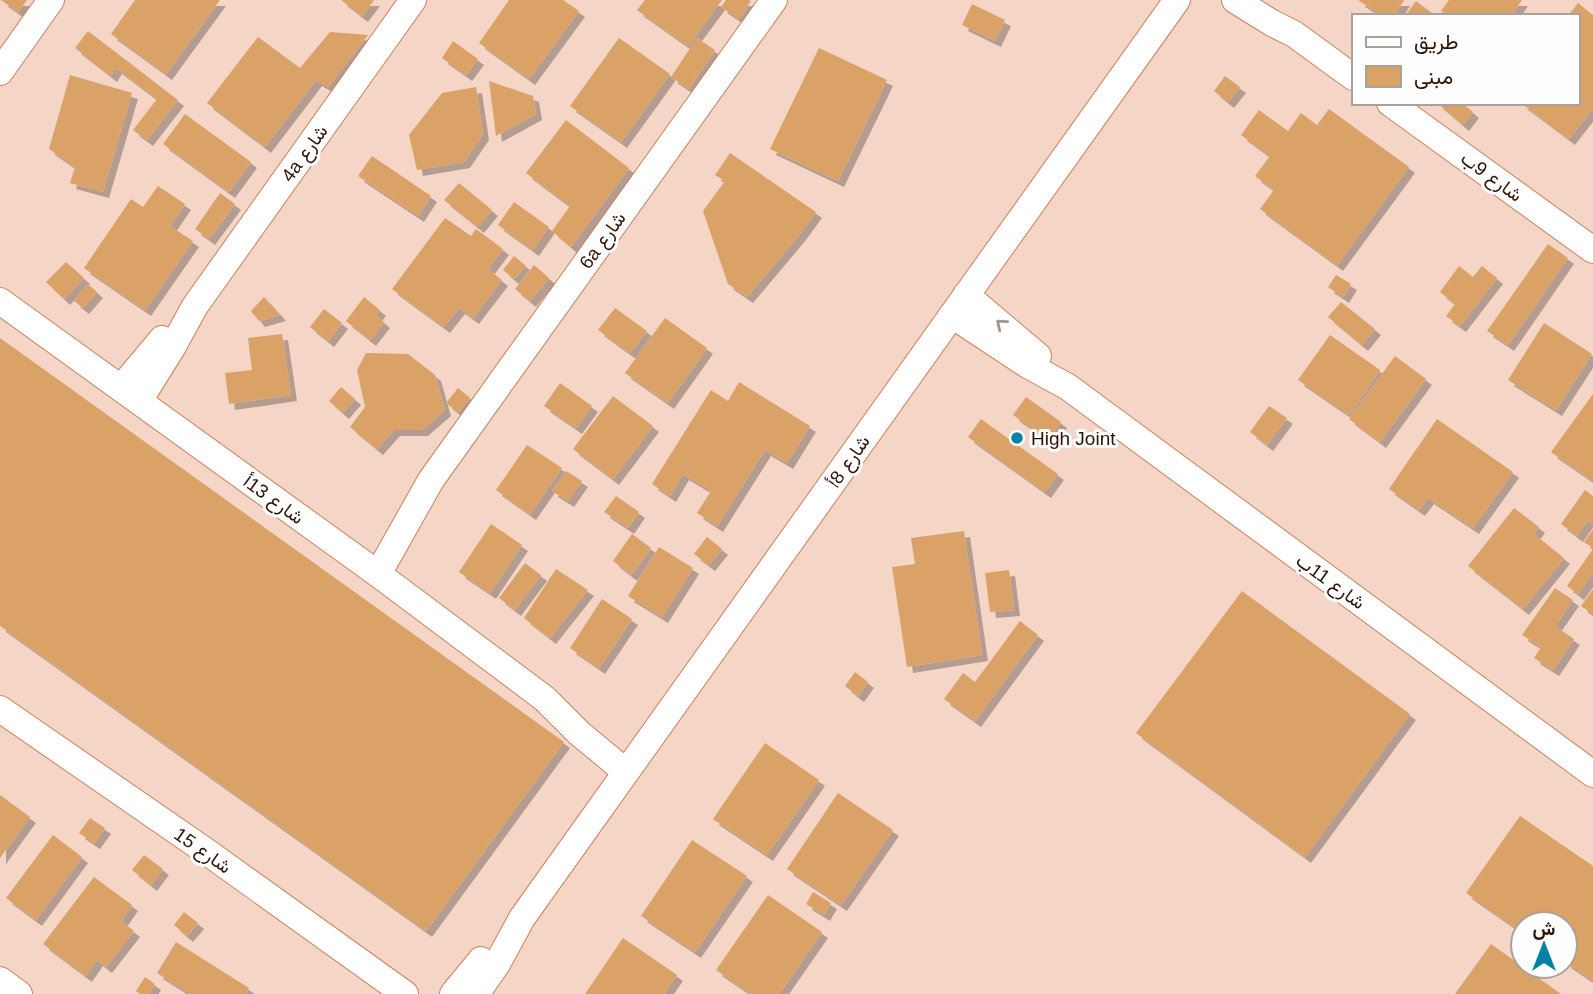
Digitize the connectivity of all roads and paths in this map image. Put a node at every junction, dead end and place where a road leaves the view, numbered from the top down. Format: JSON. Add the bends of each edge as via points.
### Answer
{"nodes":[{"id":1,"x":51,"y":0,"type":"edge"},
{"id":2,"x":413,"y":0,"type":"edge"},
{"id":3,"x":774,"y":0,"type":"edge"},
{"id":4,"x":1177,"y":0,"type":"edge"},
{"id":5,"x":1235,"y":0,"type":"edge"},
{"id":6,"x":1260,"y":0,"type":"edge"},
{"id":7,"x":1294,"y":34,"type":"junction"},
{"id":8,"x":0,"y":72,"type":"edge"},
{"id":9,"x":1352,"y":76,"type":"edge"},
{"id":10,"x":1393,"y":105,"type":"edge"},
{"id":11,"x":1593,"y":250,"type":"edge"},
{"id":12,"x":0,"y":301,"type":"edge"},
{"id":13,"x":959,"y":305,"type":"junction"},
{"id":14,"x":130,"y":394,"type":"junction"},
{"id":15,"x":370,"y":568,"type":"junction"},
{"id":16,"x":0,"y":709,"type":"edge"},
{"id":17,"x":633,"y":764,"type":"junction"},
{"id":18,"x":1593,"y":774,"type":"edge"},
{"id":19,"x":520,"y":922,"type":"junction"},
{"id":20,"x":0,"y":980,"type":"edge"},
{"id":21,"x":19,"y":994,"type":"edge"},
{"id":22,"x":405,"y":994,"type":"edge"},
{"id":23,"x":453,"y":994,"type":"edge"},
{"id":24,"x":476,"y":994,"type":"edge"}],
"edges":[{"from":1,"to":8,"type":"street"},
{"from":2,"to":14,"type":"street","name":"4a شارع","via":[[195,306],[172,348]]},
{"from":3,"to":15,"type":"street","name":"6a شارع"},
{"from":4,"to":13,"type":"street","name":"شارع 8أ"},
{"from":5,"to":7,"type":"street"},
{"from":6,"to":7,"type":"street"},
{"from":7,"to":9,"type":"street"},
{"from":10,"to":11,"type":"street","name":"شارع 9ب"},
{"from":12,"to":14,"type":"street","name":"شارع 13أ"},
{"from":13,"to":17,"type":"street","name":"شارع 8أ"},
{"from":13,"to":18,"type":"street","name":"شارع 11ب","via":[[1027,346],[1068,387]]},
{"from":14,"to":15,"type":"street","name":"شارع 13أ"},
{"from":15,"to":17,"type":"street","name":"شارع 13أ","via":[[545,699],[588,722]]},
{"from":16,"to":22,"type":"street","name":"شارع 15"},
{"from":17,"to":19,"type":"street","name":"شارع 8أ"},
{"from":19,"to":23,"type":"street","name":"شارع 8أ"},
{"from":19,"to":24,"type":"street","name":"شارع 8أ"},
{"from":20,"to":21,"type":"street"}]}
